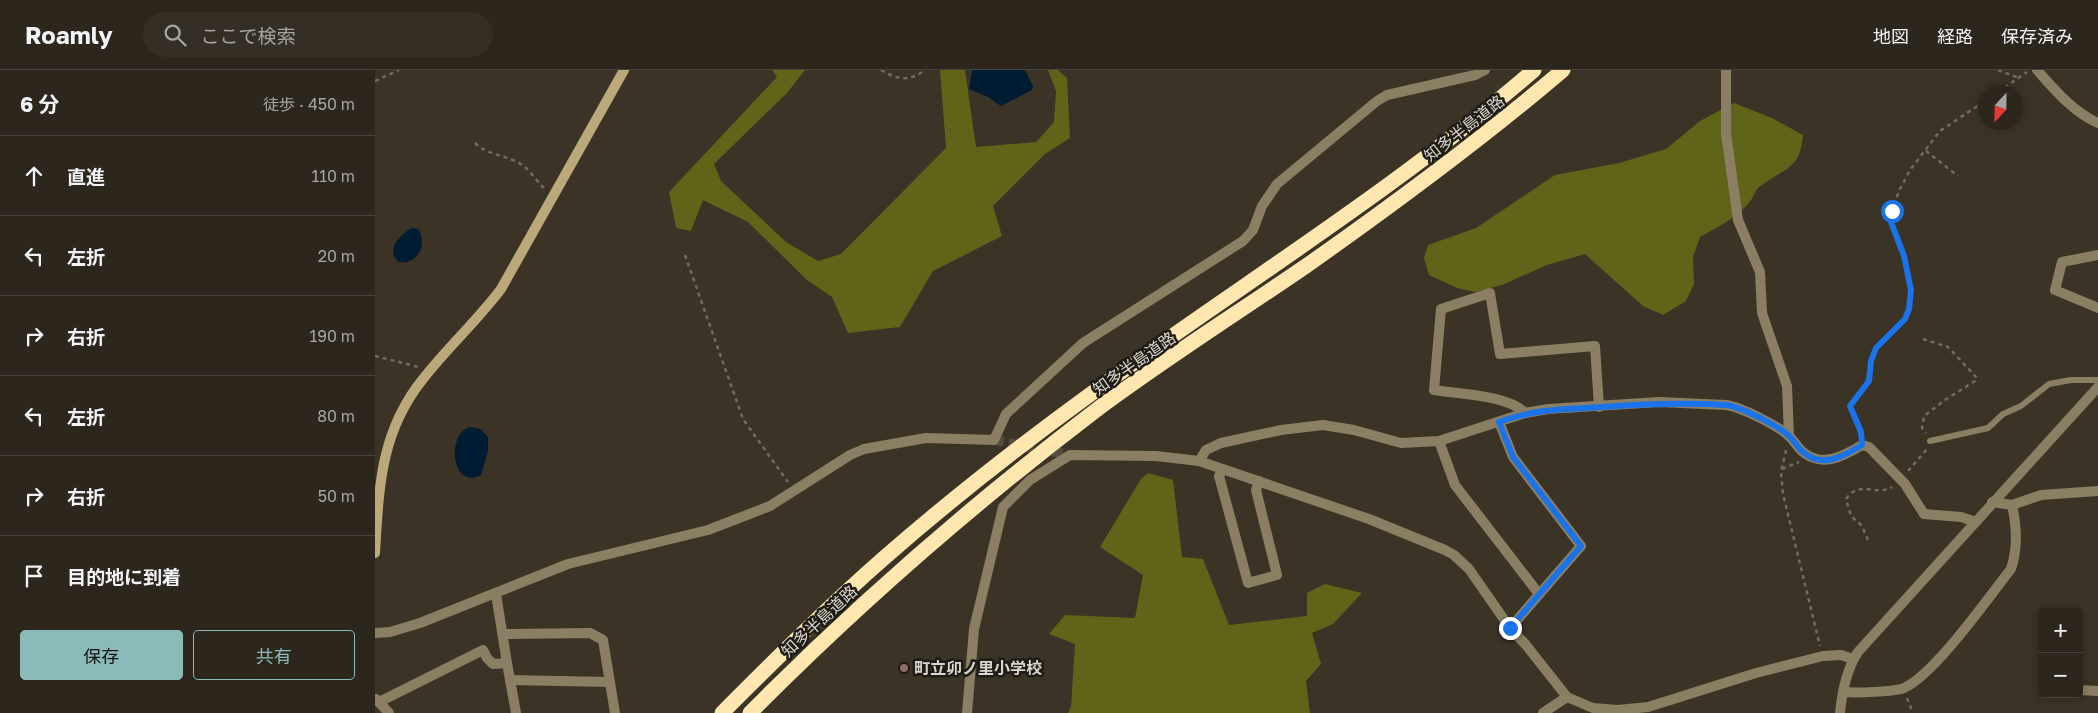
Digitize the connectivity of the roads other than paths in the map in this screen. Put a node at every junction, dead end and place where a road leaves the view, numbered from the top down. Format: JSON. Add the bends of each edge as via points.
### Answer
{"nodes":[{"id":1,"x":624,"y":70,"type":"edge"},
{"id":2,"x":1485,"y":70,"type":"edge"},
{"id":3,"x":1534,"y":70,"type":"edge"},
{"id":4,"x":1563,"y":70,"type":"edge"},
{"id":5,"x":1726,"y":70,"type":"edge"},
{"id":6,"x":2037,"y":70,"type":"edge"},
{"id":7,"x":2098,"y":123,"type":"edge"},
{"id":8,"x":2098,"y":255,"type":"edge"},
{"id":9,"x":2098,"y":308,"type":"edge"},
{"id":10,"x":2098,"y":380,"type":"edge"},
{"id":11,"x":2098,"y":387,"type":"edge"},
{"id":12,"x":1599,"y":407,"type":"junction"},
{"id":13,"x":1525,"y":413,"type":"junction"},
{"id":14,"x":1499,"y":422,"type":"junction"},
{"id":15,"x":1789,"y":436,"type":"junction"},
{"id":16,"x":1439,"y":440,"type":"junction"},
{"id":17,"x":1930,"y":441,"type":"road end"},
{"id":18,"x":1199,"y":462,"type":"junction"},
{"id":19,"x":1223,"y":469,"type":"junction"},
{"id":20,"x":1259,"y":481,"type":"junction"},
{"id":21,"x":2098,"y":491,"type":"edge"},
{"id":22,"x":1992,"y":502,"type":"junction"},
{"id":23,"x":2012,"y":505,"type":"junction"},
{"id":24,"x":1976,"y":522,"type":"junction"},
{"id":25,"x":375,"y":553,"type":"edge"},
{"id":26,"x":496,"y":594,"type":"junction"},
{"id":27,"x":1539,"y":594,"type":"junction"},
{"id":28,"x":1510,"y":628,"type":"junction"},
{"id":29,"x":375,"y":633,"type":"edge"},
{"id":30,"x":503,"y":634,"type":"junction"},
{"id":31,"x":1853,"y":659,"type":"junction"},
{"id":32,"x":507,"y":663,"type":"junction"},
{"id":33,"x":510,"y":680,"type":"junction"},
{"id":34,"x":610,"y":682,"type":"junction"},
{"id":35,"x":2083,"y":690,"type":"edge"},
{"id":36,"x":2098,"y":691,"type":"edge"},
{"id":37,"x":1843,"y":692,"type":"junction"},
{"id":38,"x":1567,"y":696,"type":"junction"},
{"id":39,"x":377,"y":700,"type":"edge"},
{"id":40,"x":389,"y":713,"type":"edge"},
{"id":41,"x":516,"y":713,"type":"edge"},
{"id":42,"x":615,"y":713,"type":"edge"},
{"id":43,"x":722,"y":713,"type":"edge"},
{"id":44,"x":750,"y":713,"type":"edge"},
{"id":45,"x":967,"y":713,"type":"edge"},
{"id":46,"x":1543,"y":713,"type":"edge"},
{"id":47,"x":1840,"y":713,"type":"edge"}],
"edges":[{"from":1,"to":25,"type":"street","via":[[501,289],[427,374],[396,420],[387,444],[379,487]]},
{"from":2,"to":26,"type":"street","via":[[1387,95],[1377,101],[1277,184],[1262,206],[1253,230],[1243,241],[1083,343],[1006,414],[995,440],[938,437],[864,449],[770,506],[708,530],[568,564]]},
{"from":3,"to":43,"type":"highway","name":"知多半島道路","via":[[1367,201],[1088,396],[985,474],[883,559]]},
{"from":4,"to":44,"type":"highway","name":"知多半島道路","via":[[1446,165],[1097,410],[998,487],[897,572]]},
{"from":5,"to":15,"type":"street","via":[[1727,133],[1738,220],[1760,272],[1762,313],[1787,386]]},
{"from":6,"to":7,"type":"street","via":[[2079,112]]},
{"from":8,"to":9,"type":"street","via":[[2062,262],[2055,290]]},
{"from":10,"to":17,"type":"lane","via":[[2049,384],[2021,406],[2003,414],[1988,428]]},
{"from":11,"to":22,"type":"street"},
{"from":12,"to":13,"type":"street"},
{"from":12,"to":13,"type":"street","via":[[1595,346],[1500,354],[1490,293],[1441,309],[1434,390],[1502,400],[1519,406]]},
{"from":12,"to":15,"type":"street","via":[[1659,402],[1736,406]]},
{"from":13,"to":14,"type":"street"},
{"from":14,"to":16,"type":"street"},
{"from":14,"to":27,"type":"street","via":[[1513,457],[1581,546]]},
{"from":15,"to":24,"type":"street","via":[[1809,456],[1832,460],[1862,445],[1869,447],[1902,481],[1923,514],[1961,517]]},
{"from":16,"to":18,"type":"street","via":[[1401,443],[1323,425],[1265,432],[1221,443],[1206,450]]},
{"from":16,"to":27,"type":"street","via":[[1455,485]]},
{"from":18,"to":19,"type":"street"},
{"from":18,"to":45,"type":"street","via":[[1147,456],[1070,455],[1017,492],[1003,507],[979,606]]},
{"from":19,"to":20,"type":"street"},
{"from":19,"to":20,"type":"street","via":[[1219,476],[1248,583],[1277,575],[1256,490]]},
{"from":20,"to":28,"type":"street","via":[[1369,518],[1454,555],[1469,569]]},
{"from":21,"to":23,"type":"street","via":[[2041,495]]},
{"from":22,"to":23,"type":"street"},
{"from":22,"to":24,"type":"street"},
{"from":23,"to":37,"type":"street","via":[[2017,525],[2011,569],[1932,665],[1903,689]]},
{"from":24,"to":31,"type":"street"},
{"from":26,"to":29,"type":"street","via":[[420,623]]},
{"from":26,"to":30,"type":"street"},
{"from":27,"to":28,"type":"street"},
{"from":28,"to":38,"type":"street"},
{"from":30,"to":32,"type":"street"},
{"from":30,"to":34,"type":"street","via":[[595,634],[603,640]]},
{"from":31,"to":37,"type":"street"},
{"from":31,"to":38,"type":"street","via":[[1841,655],[1823,656],[1634,709],[1593,708]]},
{"from":32,"to":33,"type":"street"},
{"from":32,"to":39,"type":"street","via":[[493,664],[483,650]]},
{"from":33,"to":34,"type":"street"},
{"from":33,"to":41,"type":"street"},
{"from":34,"to":42,"type":"street"},
{"from":35,"to":36,"type":"street"},
{"from":37,"to":47,"type":"street"},
{"from":38,"to":46,"type":"street"},
{"from":39,"to":40,"type":"street"}]}
